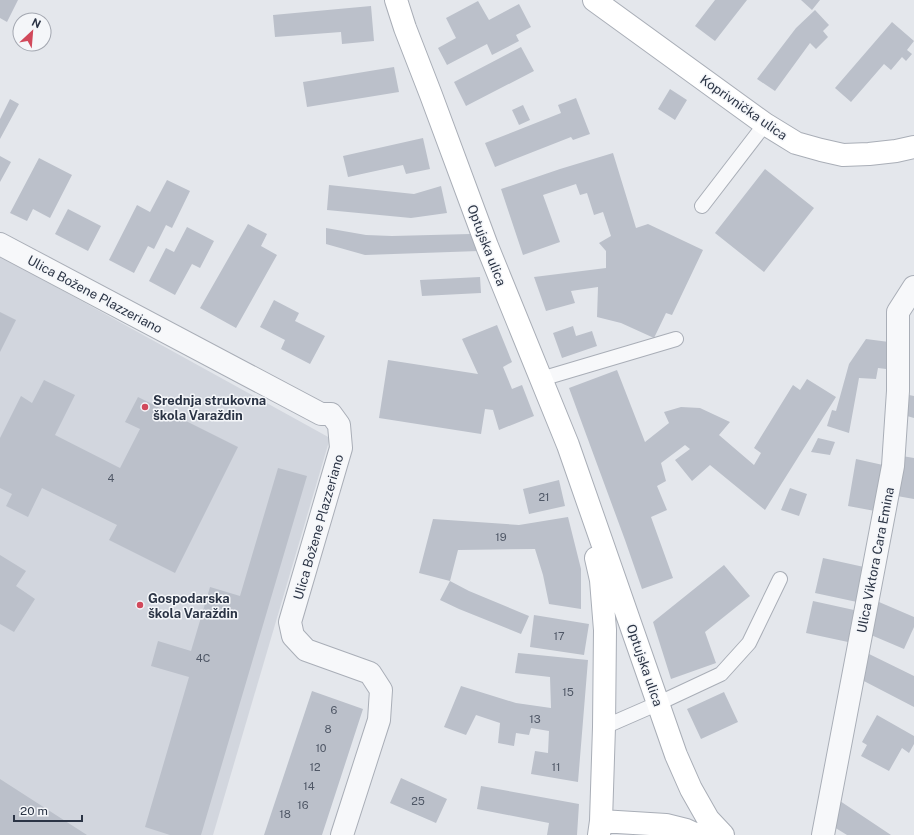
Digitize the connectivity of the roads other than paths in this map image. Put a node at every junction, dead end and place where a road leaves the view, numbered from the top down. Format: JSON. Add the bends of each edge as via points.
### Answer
{"nodes":[{"id":1,"x":396,"y":0,"type":"edge"},
{"id":2,"x":594,"y":0,"type":"edge"},
{"id":3,"x":765,"y":124,"type":"junction"},
{"id":4,"x":914,"y":147,"type":"edge"},
{"id":5,"x":702,"y":206,"type":"dead end"},
{"id":6,"x":0,"y":244,"type":"edge"},
{"id":7,"x":914,"y":287,"type":"edge"},
{"id":8,"x":676,"y":339,"type":"dead end"},
{"id":9,"x":541,"y":379,"type":"junction"},
{"id":10,"x":583,"y":488,"type":"junction"},
{"id":11,"x":780,"y":579,"type":"dead end"},
{"id":12,"x":658,"y":703,"type":"junction"},
{"id":13,"x":604,"y":727,"type":"junction"},
{"id":14,"x":600,"y":828,"type":"edge"},
{"id":15,"x":342,"y":835,"type":"edge"},
{"id":16,"x":697,"y":835,"type":"edge"},
{"id":17,"x":722,"y":835,"type":"edge"},
{"id":18,"x":823,"y":835,"type":"edge"}],
"edges":[{"from":1,"to":9,"type":"main road","name":"Optujska ulica","via":[[487,246]]},
{"from":2,"to":3,"type":"main road","name":"Koprivnička ulica"},
{"from":3,"to":4,"type":"main road","name":"Koprivnička ulica","via":[[796,143],[843,155],[870,154]]},
{"from":3,"to":5,"type":"lane"},
{"from":6,"to":15,"type":"street","name":"Ulica Božene Plazzeriano","via":[[321,414],[331,414],[339,425],[341,448],[290,622],[293,636],[306,650],[370,673],[381,690],[380,720]]},
{"from":7,"to":18,"type":"street","name":"Ulica Viktora Cara Emina","via":[[898,312],[898,390],[893,466]]},
{"from":8,"to":9,"type":"lane"},
{"from":9,"to":10,"type":"main road","name":"Optujska ulica"},
{"from":10,"to":12,"type":"main road","name":"Optujska ulica"},
{"from":10,"to":13,"type":"main road","name":"Optujska ulica","via":[[601,580],[606,630]]},
{"from":11,"to":12,"type":"lane","via":[[749,643],[721,674]]},
{"from":12,"to":13,"type":"lane"},
{"from":12,"to":17,"type":"main road","name":"Optujska ulica","via":[[691,789],[708,819]]},
{"from":13,"to":14,"type":"main road","name":"Optujska ulica"},
{"from":14,"to":16,"type":"main road","via":[[666,825]]}]}
